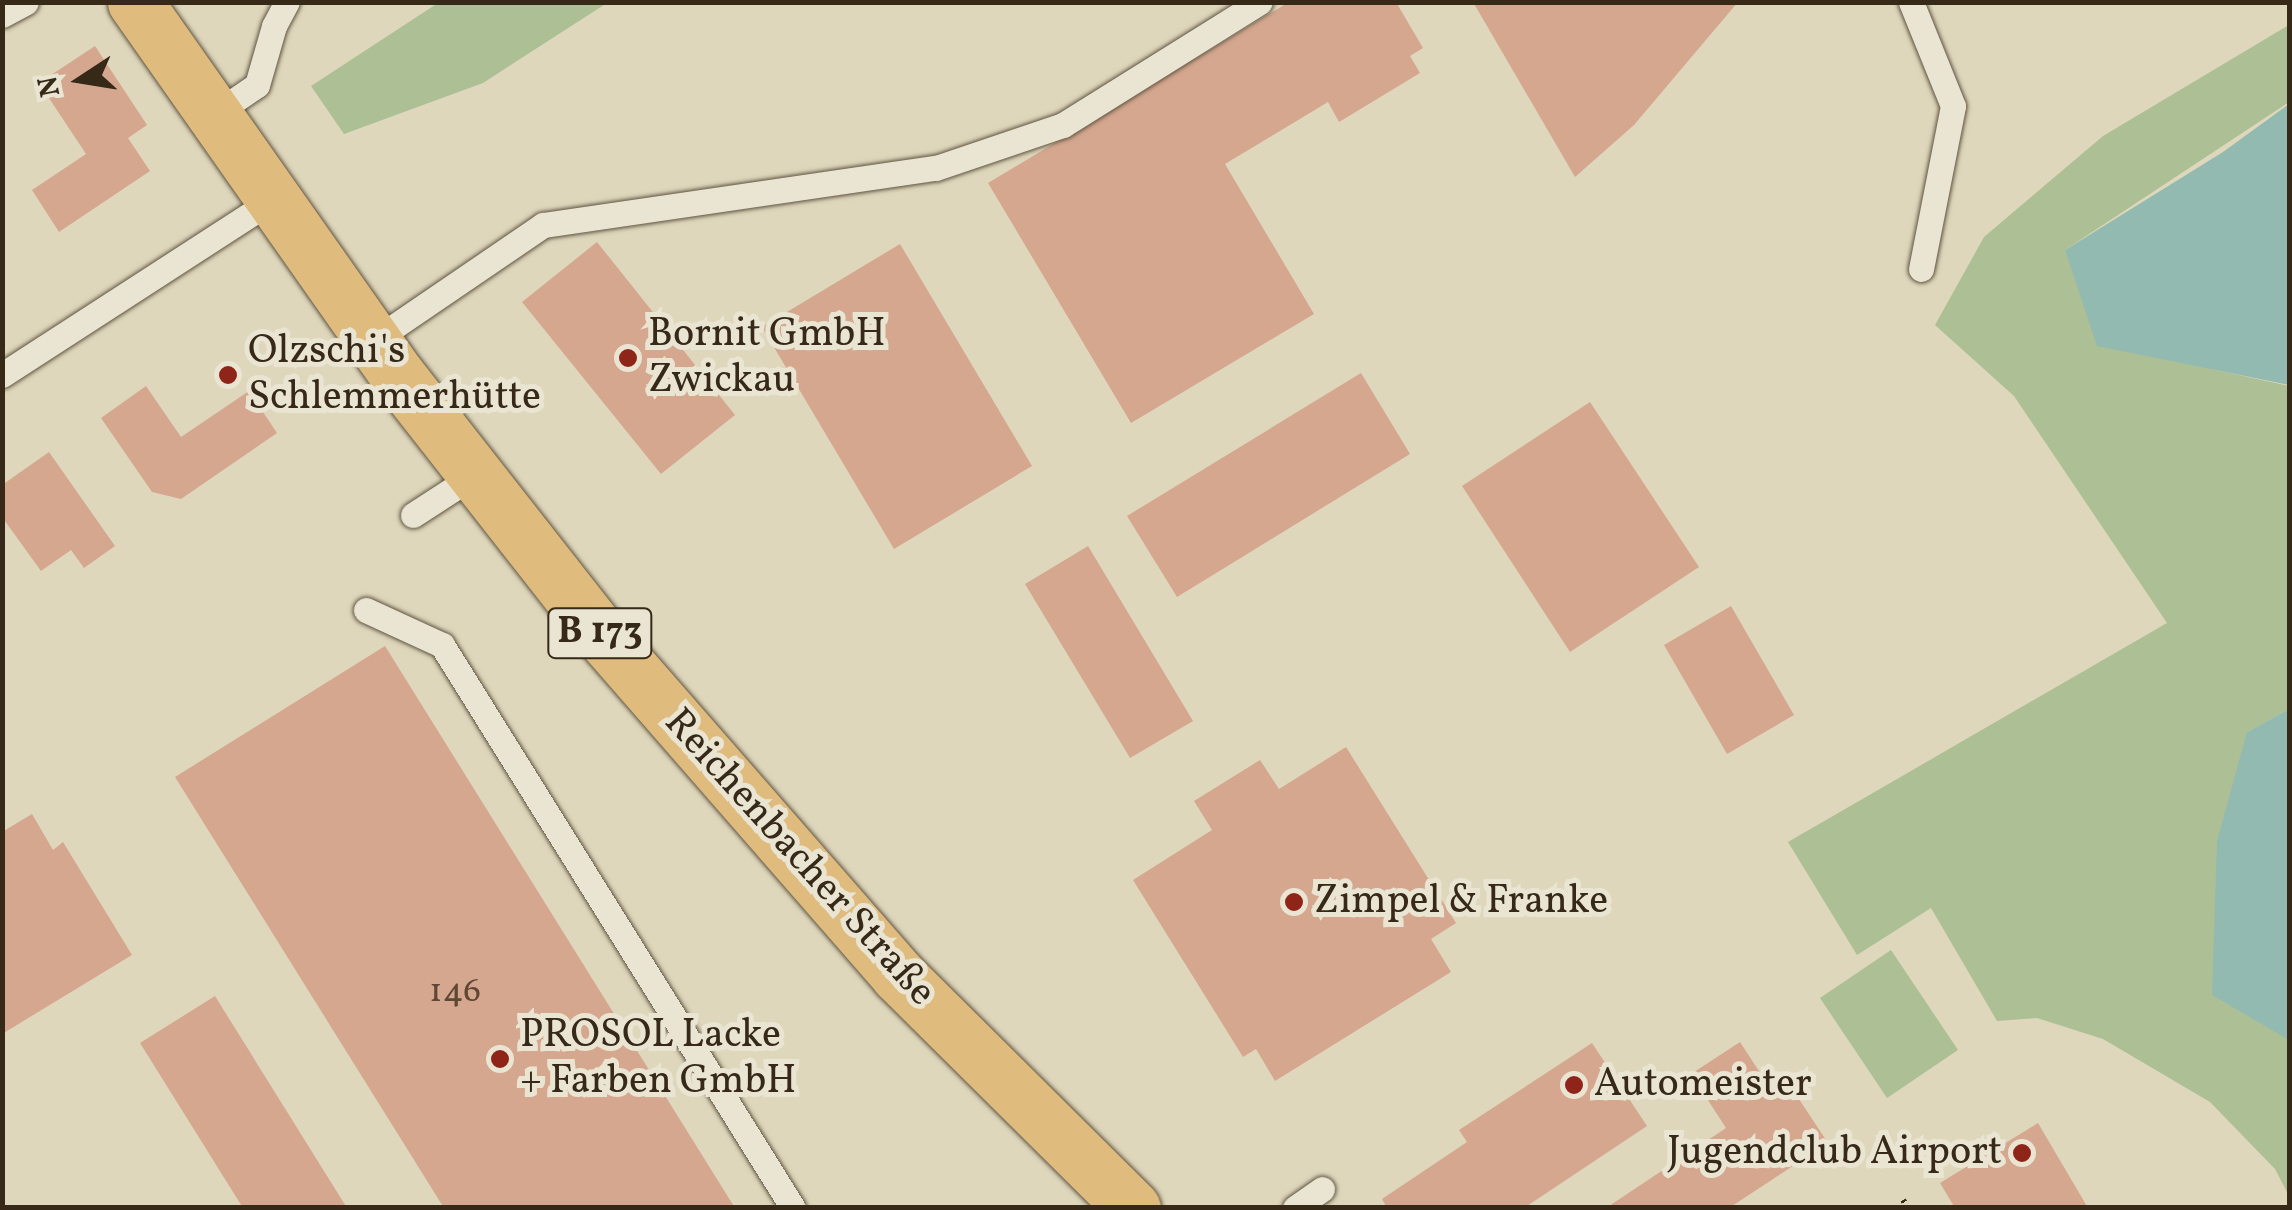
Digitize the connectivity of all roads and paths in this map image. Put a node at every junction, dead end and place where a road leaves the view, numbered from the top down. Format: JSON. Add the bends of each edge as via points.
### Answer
{"nodes":[{"id":1,"x":26,"y":2,"type":"edge"},
{"id":2,"x":135,"y":2,"type":"edge"},
{"id":3,"x":287,"y":2,"type":"edge"},
{"id":4,"x":1260,"y":2,"type":"edge"},
{"id":5,"x":1911,"y":2,"type":"edge"},
{"id":6,"x":2,"y":15,"type":"edge"},
{"id":7,"x":213,"y":115,"type":"junction"},
{"id":8,"x":272,"y":200,"type":"junction"},
{"id":9,"x":1921,"y":269,"type":"dead end"},
{"id":10,"x":374,"y":341,"type":"junction"},
{"id":11,"x":2,"y":374,"type":"edge"},
{"id":12,"x":473,"y":476,"type":"junction"},
{"id":13,"x":414,"y":515,"type":"dead end"},
{"id":14,"x":366,"y":610,"type":"dead end"},
{"id":15,"x":1322,"y":1189,"type":"dead end"},
{"id":16,"x":793,"y":1208,"type":"edge"},
{"id":17,"x":1134,"y":1208,"type":"edge"},
{"id":18,"x":1295,"y":1208,"type":"edge"}],
"edges":[{"from":1,"to":6,"type":"lane"},
{"from":2,"to":7,"type":"main road","name":"Reichenbacher Straße","number":"B 173"},
{"from":3,"to":7,"type":"lane","via":[[256,85]]},
{"from":4,"to":10,"type":"lane","via":[[1063,125],[936,168],[543,225]]},
{"from":5,"to":9,"type":"lane","via":[[1953,106]]},
{"from":7,"to":8,"type":"main road","name":"Reichenbacher Straße","number":"B 173"},
{"from":8,"to":10,"type":"main road","name":"Reichenbacher Straße","number":"B 173"},
{"from":8,"to":11,"type":"lane"},
{"from":10,"to":12,"type":"main road","name":"Reichenbacher Straße","number":"B 173"},
{"from":12,"to":13,"type":"lane"},
{"from":12,"to":17,"type":"main road","name":"Reichenbacher Straße","number":"B 173","via":[[803,870],[898,975]]},
{"from":14,"to":16,"type":"lane","via":[[442,645]]},
{"from":15,"to":18,"type":"lane"}]}
